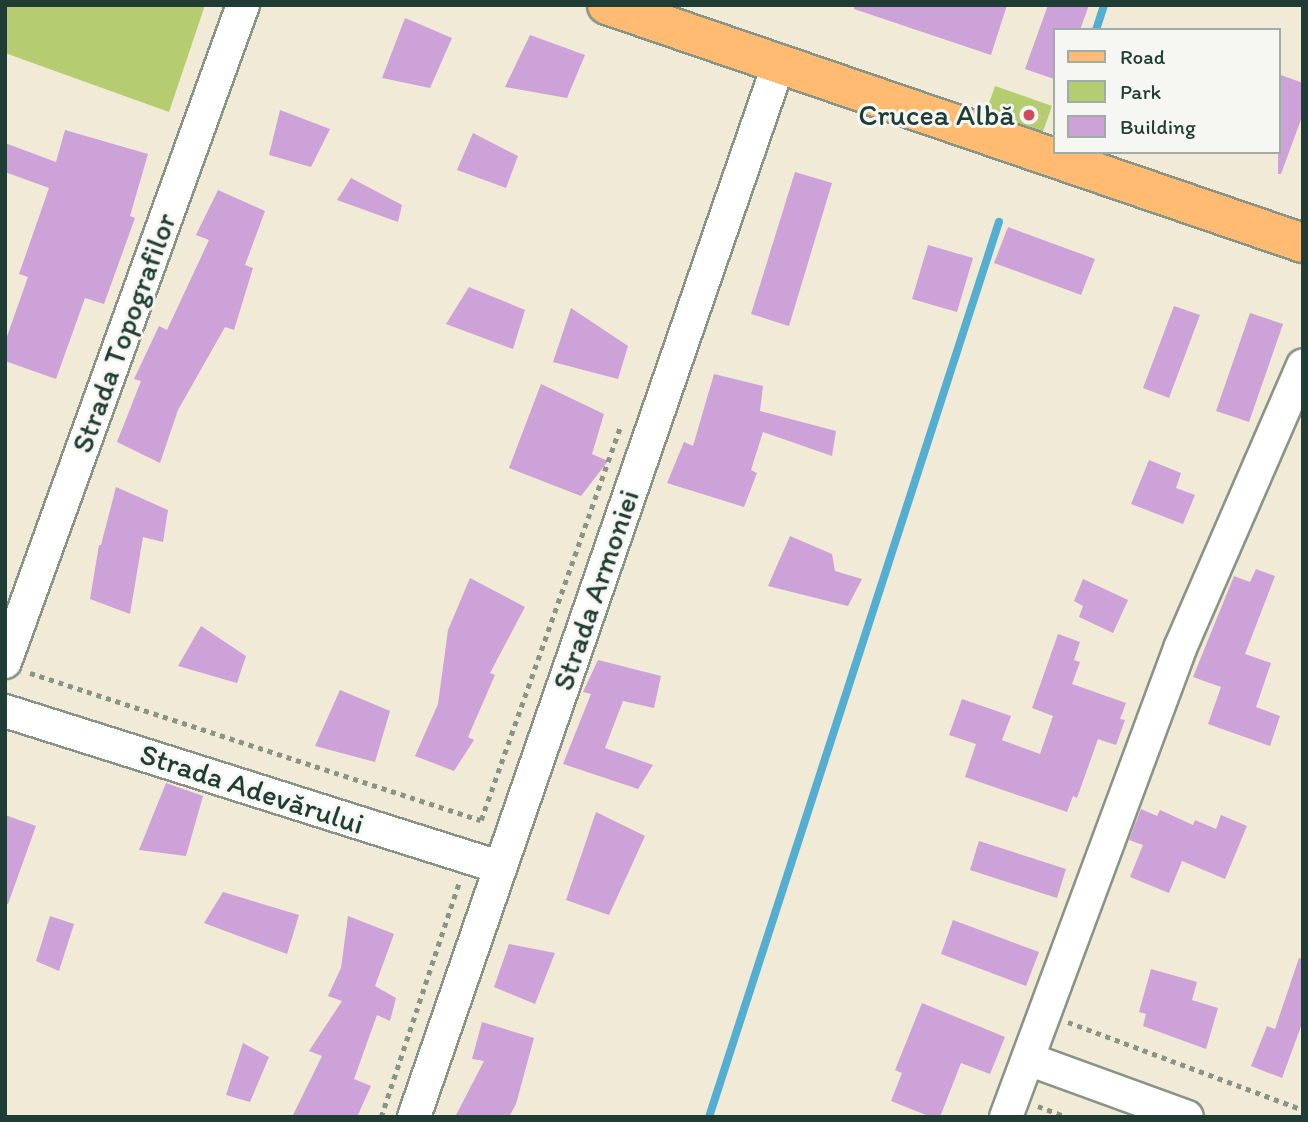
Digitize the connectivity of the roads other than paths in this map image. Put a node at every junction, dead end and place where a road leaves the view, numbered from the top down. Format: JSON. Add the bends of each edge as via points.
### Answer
{"nodes":[{"id":1,"x":243,"y":5,"type":"edge"},
{"id":2,"x":607,"y":5,"type":"edge"},
{"id":3,"x":779,"y":64,"type":"junction"},
{"id":4,"x":1303,"y":243,"type":"edge"},
{"id":5,"x":1303,"y":365,"type":"edge"},
{"id":6,"x":13,"y":666,"type":"edge"},
{"id":7,"x":5,"y":711,"type":"edge"},
{"id":8,"x":499,"y":867,"type":"junction"},
{"id":9,"x":1028,"y":1059,"type":"junction"},
{"id":10,"x":1018,"y":1110,"type":"edge"},
{"id":11,"x":414,"y":1117,"type":"edge"},
{"id":12,"x":1187,"y":1117,"type":"edge"}],
"edges":[{"from":1,"to":6,"type":"street","name":"Strada Topografilor"},
{"from":2,"to":3,"type":"main road"},
{"from":3,"to":4,"type":"main road"},
{"from":3,"to":8,"type":"street","name":"Strada Armoniei"},
{"from":5,"to":9,"type":"street","via":[[1181,646]]},
{"from":7,"to":8,"type":"street","name":"Strada Adevărului"},
{"from":8,"to":11,"type":"street","name":"Strada Armoniei"},
{"from":9,"to":10,"type":"street"},
{"from":9,"to":12,"type":"street"}]}
